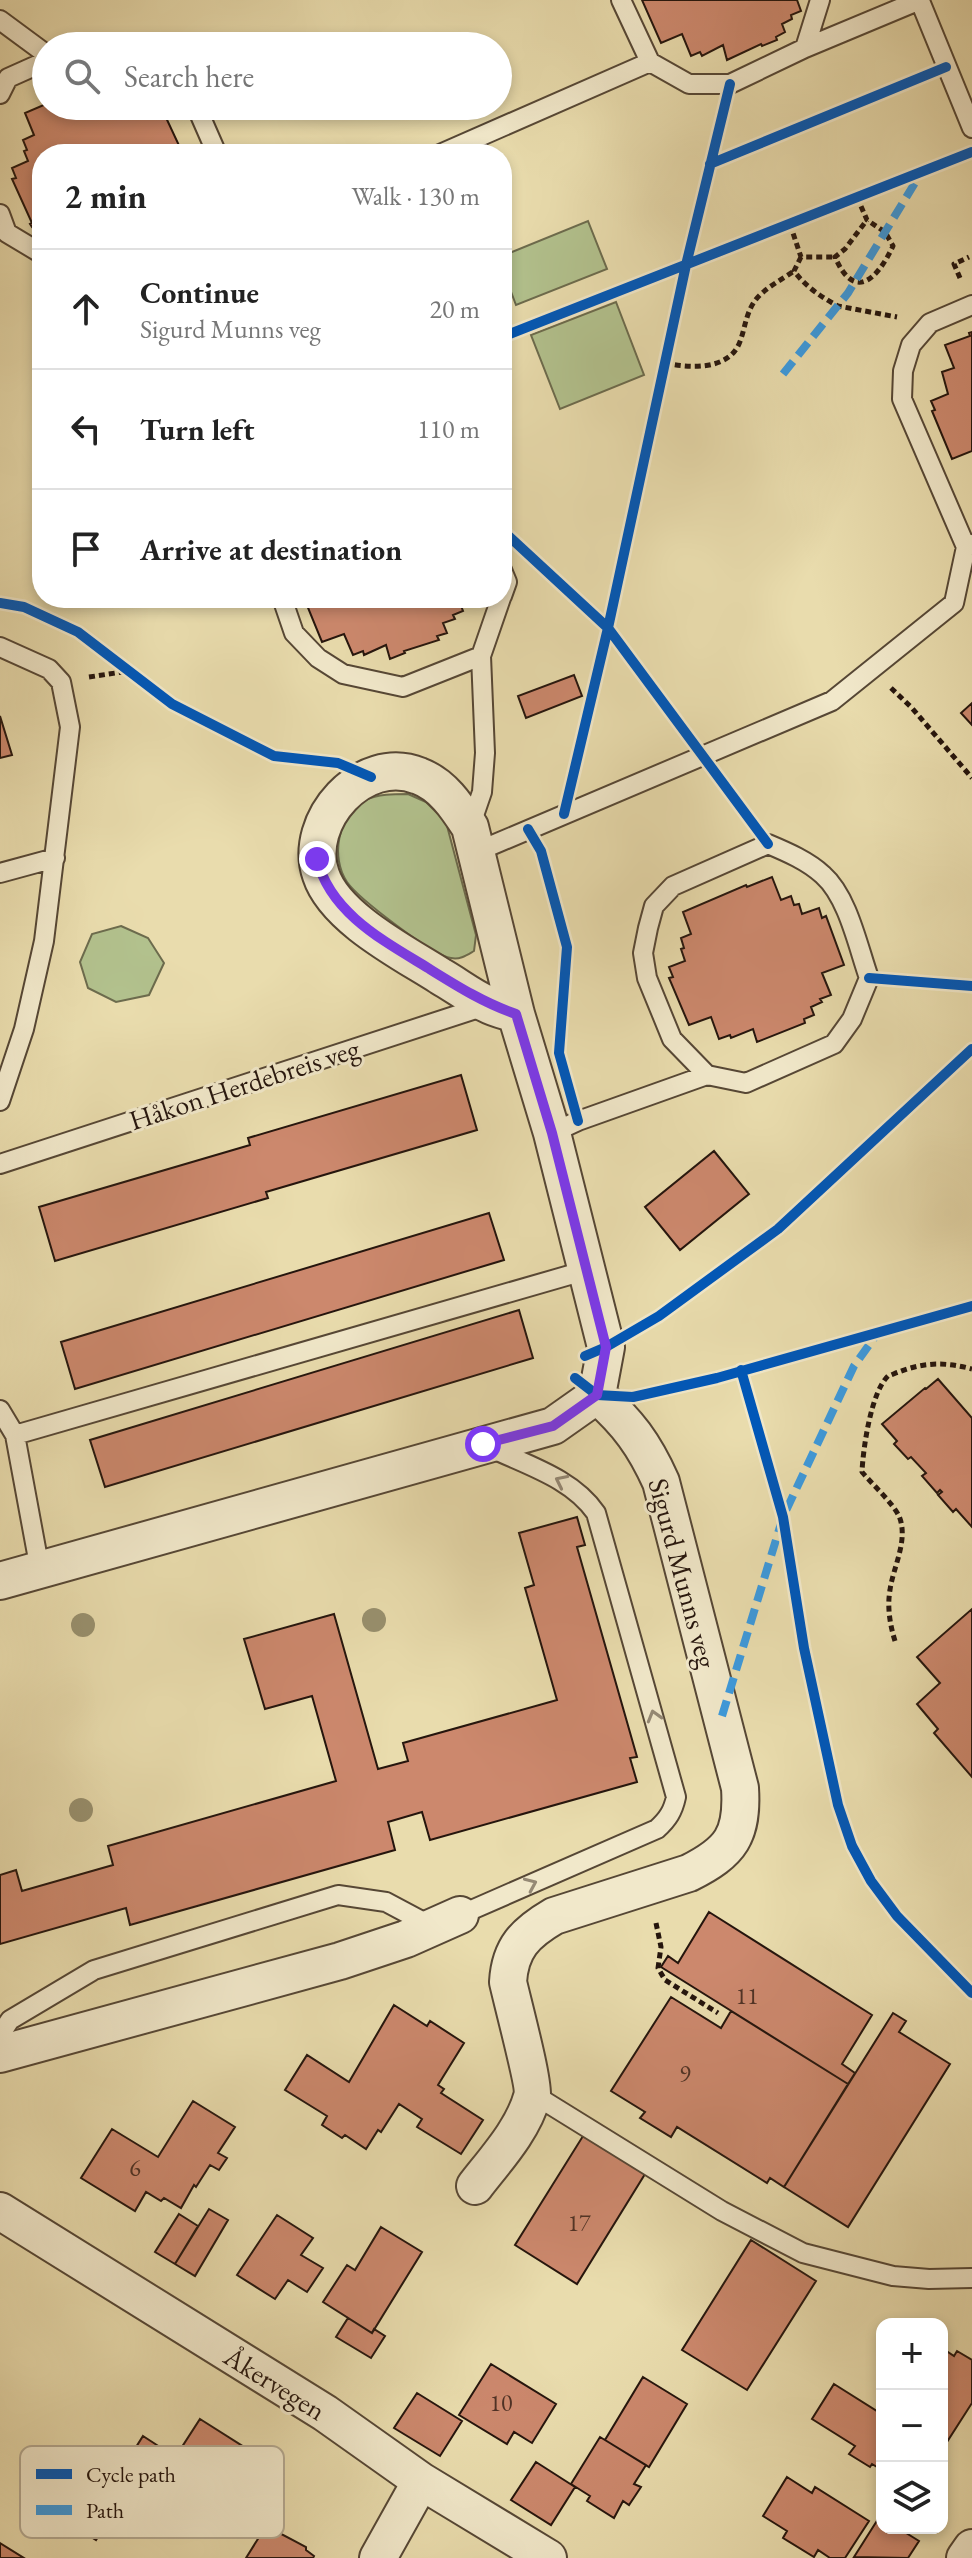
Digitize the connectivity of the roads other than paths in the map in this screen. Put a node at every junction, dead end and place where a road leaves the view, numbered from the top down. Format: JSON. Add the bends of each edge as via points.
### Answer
{"nodes":[{"id":1,"x":621,"y":0,"type":"edge"},
{"id":2,"x":820,"y":0,"type":"edge"},
{"id":3,"x":920,"y":1,"type":"edge"},
{"id":4,"x":0,"y":20,"type":"edge"},
{"id":5,"x":32,"y":44,"type":"edge"},
{"id":6,"x":805,"y":48,"type":"junction"},
{"id":7,"x":650,"y":62,"type":"junction"},
{"id":8,"x":32,"y":67,"type":"edge"},
{"id":9,"x":0,"y":94,"type":"edge"},
{"id":10,"x":202,"y":120,"type":"edge"},
{"id":11,"x":972,"y":128,"type":"edge"},
{"id":12,"x":213,"y":144,"type":"edge"},
{"id":13,"x":463,"y":144,"type":"edge"},
{"id":14,"x":0,"y":214,"type":"edge"},
{"id":15,"x":32,"y":248,"type":"edge"},
{"id":16,"x":972,"y":305,"type":"edge"},
{"id":17,"x":969,"y":545,"type":"edge"},
{"id":18,"x":285,"y":608,"type":"edge"},
{"id":19,"x":498,"y":608,"type":"edge"},
{"id":20,"x":0,"y":647,"type":"edge"},
{"id":21,"x":481,"y":656,"type":"junction"},
{"id":22,"x":473,"y":840,"type":"junction"},
{"id":23,"x":55,"y":858,"type":"junction"},
{"id":24,"x":0,"y":873,"type":"edge"},
{"id":25,"x":502,"y":1010,"type":"junction"},
{"id":26,"x":707,"y":1075,"type":"junction"},
{"id":27,"x":0,"y":1101,"type":"edge"},
{"id":28,"x":552,"y":1133,"type":"junction"},
{"id":29,"x":0,"y":1164,"type":"edge"},
{"id":30,"x":587,"y":1270,"type":"junction"},
{"id":31,"x":597,"y":1395,"type":"junction"},
{"id":32,"x":0,"y":1410,"type":"edge"},
{"id":33,"x":15,"y":1435,"type":"junction"},
{"id":34,"x":483,"y":1444,"type":"junction"},
{"id":35,"x":40,"y":1570,"type":"junction"},
{"id":36,"x":0,"y":1581,"type":"edge"},
{"id":37,"x":447,"y":1921,"type":"junction"},
{"id":38,"x":0,"y":2035,"type":"edge"},
{"id":39,"x":0,"y":2054,"type":"edge"},
{"id":40,"x":533,"y":2094,"type":"junction"},
{"id":41,"x":475,"y":2186,"type":"dead end"},
{"id":42,"x":0,"y":2211,"type":"edge"},
{"id":43,"x":972,"y":2278,"type":"edge"},
{"id":44,"x":421,"y":2481,"type":"junction"},
{"id":45,"x":972,"y":2548,"type":"edge"},
{"id":46,"x":378,"y":2558,"type":"edge"},
{"id":47,"x":548,"y":2558,"type":"edge"},
{"id":48,"x":965,"y":2558,"type":"edge"}],
"edges":[{"from":1,"to":7,"type":"lane"},
{"from":2,"to":6,"type":"lane"},
{"from":3,"to":6,"type":"lane"},
{"from":3,"to":11,"type":"lane"},
{"from":4,"to":5,"type":"lane"},
{"from":6,"to":7,"type":"lane","via":[[730,84],[689,84]]},
{"from":7,"to":13,"type":"lane"},
{"from":8,"to":9,"type":"lane","via":[[8,78]]},
{"from":10,"to":12,"type":"lane"},
{"from":14,"to":15,"type":"lane","via":[[7,233]]},
{"from":16,"to":17,"type":"lane","via":[[930,323],[911,345],[902,399]]},
{"from":17,"to":22,"type":"lane","via":[[954,603],[832,701]]},
{"from":18,"to":21,"type":"lane","via":[[294,633],[343,674],[403,687]]},
{"from":19,"to":21,"type":"lane"},
{"from":20,"to":23,"type":"lane","via":[[49,669],[61,682],[70,727]]},
{"from":21,"to":22,"type":"lane","via":[[485,753]]},
{"from":22,"to":25,"type":"street"},
{"from":22,"to":25,"type":"street","via":[[455,803],[440,789],[419,776],[394,772],[349,789],[320,834],[317,859],[322,879],[350,915]]},
{"from":23,"to":24,"type":"lane"},
{"from":23,"to":27,"type":"lane","via":[[44,941],[24,1029]]},
{"from":25,"to":28,"type":"street"},
{"from":25,"to":29,"type":"lane","name":"Håkon Herdebreis veg"},
{"from":26,"to":26,"type":"lane","via":[[746,1083],[834,1044],[852,1019],[869,978],[842,900],[824,875],[768,844],[673,886],[654,906],[648,928],[643,953],[647,978],[672,1039]]},
{"from":26,"to":28,"type":"lane"},
{"from":28,"to":30,"type":"street"},
{"from":30,"to":31,"type":"street","via":[[606,1347]]},
{"from":30,"to":33,"type":"lane"},
{"from":31,"to":34,"type":"street","via":[[553,1426]]},
{"from":31,"to":40,"type":"street","name":"Sigurd Munns veg","via":[[637,1436],[661,1482],[742,1811],[739,1827],[720,1856],[689,1873],[554,1916],[515,1951],[508,1982]]},
{"from":32,"to":33,"type":"lane"},
{"from":33,"to":35,"type":"lane"},
{"from":34,"to":35,"type":"street"},
{"from":37,"to":34,"type":"lane","one_way":true,"via":[[657,1829],[674,1809],[676,1797],[596,1513],[573,1487]]},
{"from":35,"to":36,"type":"street"},
{"from":37,"to":38,"type":"lane","via":[[386,1902],[338,1895],[94,1970],[10,2020]]},
{"from":37,"to":39,"type":"street","via":[[340,1961]]},
{"from":40,"to":41,"type":"street","via":[[522,2119]]},
{"from":40,"to":43,"type":"lane","via":[[722,2211],[803,2253],[893,2276]]},
{"from":42,"to":44,"type":"street","name":"Åkervegen","via":[[325,2413]]},
{"from":44,"to":46,"type":"street"},
{"from":44,"to":47,"type":"street","name":"Åkervegen"},
{"from":45,"to":48,"type":"street"}]}
